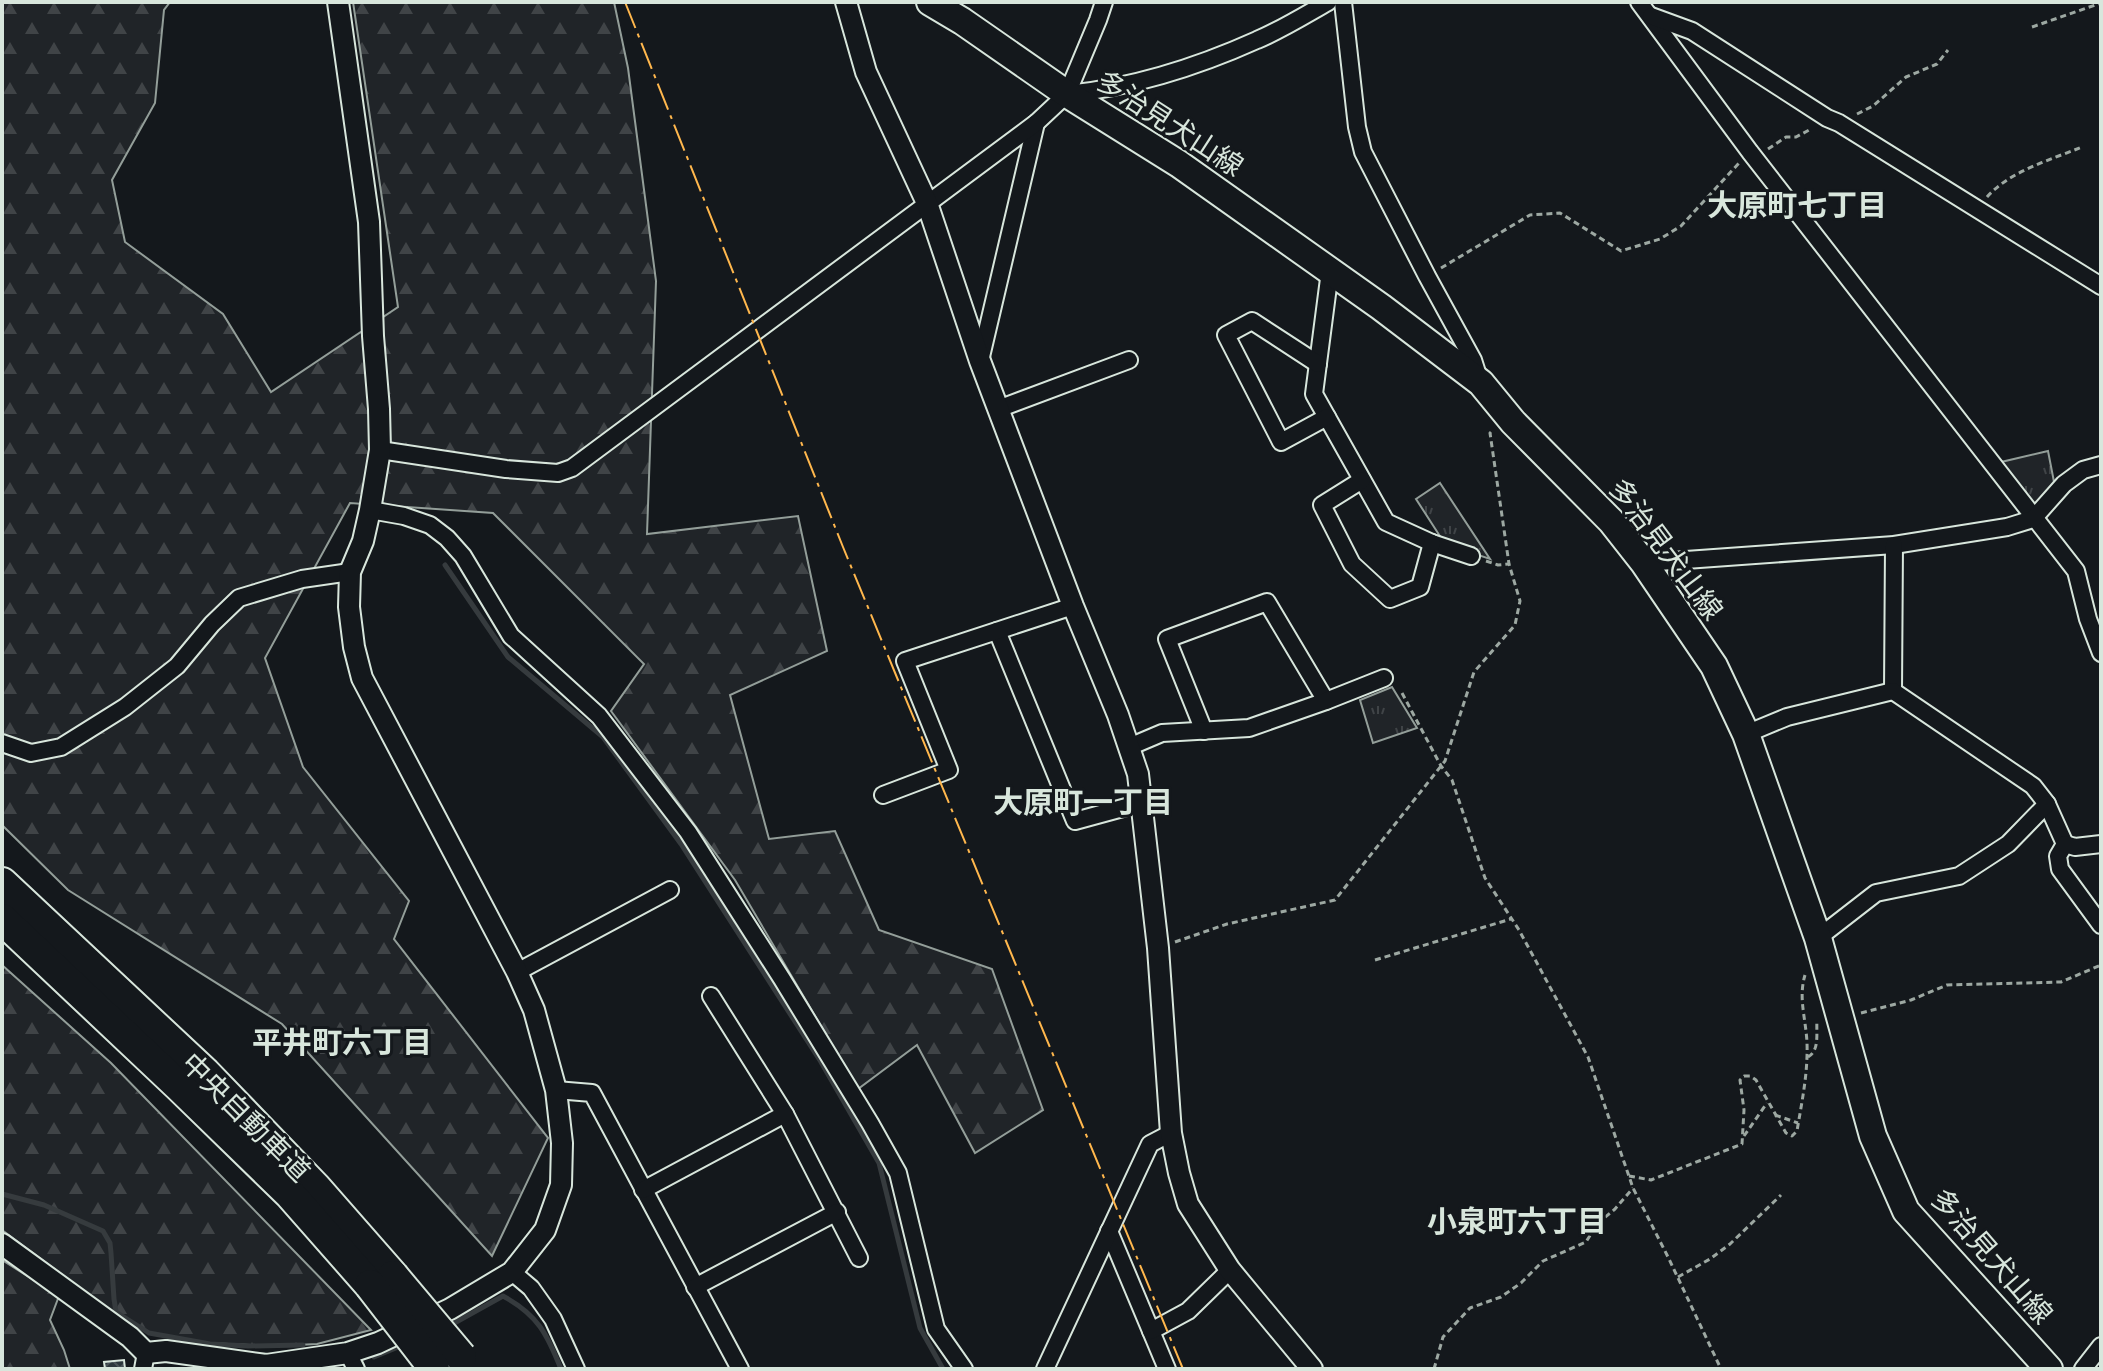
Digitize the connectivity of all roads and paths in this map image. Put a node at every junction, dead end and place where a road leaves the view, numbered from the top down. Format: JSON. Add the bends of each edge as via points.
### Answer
{"nodes":[{"id":1,"x":338,"y":2,"type":"edge"},
{"id":2,"x":846,"y":2,"type":"edge"},
{"id":3,"x":930,"y":2,"type":"edge"},
{"id":4,"x":1104,"y":2,"type":"edge"},
{"id":5,"x":1328,"y":2,"type":"edge"},
{"id":6,"x":1343,"y":2,"type":"edge"},
{"id":7,"x":1639,"y":2,"type":"edge"},
{"id":8,"x":2101,"y":3,"type":"edge"},
{"id":9,"x":1651,"y":16,"type":"junction"},
{"id":10,"x":2032,"y":27,"type":"dead end"},
{"id":11,"x":1948,"y":50,"type":"dead end"},
{"id":12,"x":1067,"y":94,"type":"junction"},
{"id":13,"x":1833,"y":120,"type":"junction"},
{"id":14,"x":1036,"y":123,"type":"junction"},
{"id":15,"x":2082,"y":147,"type":"dead end"},
{"id":16,"x":1753,"y":155,"type":"junction"},
{"id":17,"x":927,"y":203,"type":"junction"},
{"id":18,"x":1977,"y":209,"type":"junction"},
{"id":19,"x":1330,"y":271,"type":"junction"},
{"id":20,"x":1427,"y":276,"type":"junction"},
{"id":21,"x":2101,"y":286,"type":"edge"},
{"id":22,"x":1129,"y":360,"type":"dead end"},
{"id":23,"x":980,"y":361,"type":"junction"},
{"id":24,"x":1318,"y":364,"type":"junction"},
{"id":25,"x":1481,"y":383,"type":"junction"},
{"id":26,"x":998,"y":409,"type":"junction"},
{"id":27,"x":1327,"y":417,"type":"junction"},
{"id":28,"x":1513,"y":422,"type":"junction"},
{"id":29,"x":380,"y":450,"type":"junction"},
{"id":30,"x":2101,"y":465,"type":"edge"},
{"id":31,"x":1362,"y":480,"type":"junction"},
{"id":32,"x":370,"y":510,"type":"junction"},
{"id":33,"x":2033,"y":519,"type":"junction"},
{"id":34,"x":1432,"y":543,"type":"junction"},
{"id":35,"x":1894,"y":545,"type":"junction"},
{"id":36,"x":1471,"y":556,"type":"joint"},
{"id":37,"x":1644,"y":563,"type":"junction"},
{"id":38,"x":1509,"y":564,"type":"junction"},
{"id":39,"x":350,"y":572,"type":"junction"},
{"id":40,"x":1073,"y":606,"type":"junction"},
{"id":41,"x":2094,"y":618,"type":"edge"},
{"id":42,"x":997,"y":631,"type":"junction"},
{"id":43,"x":2101,"y":653,"type":"edge"},
{"id":44,"x":1384,"y":678,"type":"dead end"},
{"id":45,"x":1893,"y":691,"type":"junction"},
{"id":46,"x":1402,"y":693,"type":"dead end"},
{"id":47,"x":1326,"y":701,"type":"junction"},
{"id":48,"x":1204,"y":731,"type":"junction"},
{"id":49,"x":1746,"y":734,"type":"junction"},
{"id":50,"x":2,"y":743,"type":"edge"},
{"id":51,"x":1129,"y":747,"type":"junction"},
{"id":52,"x":1441,"y":766,"type":"junction"},
{"id":53,"x":883,"y":795,"type":"dead end"},
{"id":54,"x":1141,"y":803,"type":"junction"},
{"id":55,"x":2047,"y":804,"type":"junction"},
{"id":56,"x":2065,"y":844,"type":"junction"},
{"id":57,"x":2101,"y":844,"type":"edge"},
{"id":58,"x":2,"y":883,"type":"edge"},
{"id":59,"x":670,"y":890,"type":"dead end"},
{"id":60,"x":2,"y":919,"type":"edge"},
{"id":61,"x":1511,"y":919,"type":"junction"},
{"id":62,"x":2101,"y":925,"type":"edge"},
{"id":63,"x":1158,"y":948,"type":"junction"},
{"id":64,"x":1821,"y":949,"type":"junction"},
{"id":65,"x":1375,"y":960,"type":"dead end"},
{"id":66,"x":2101,"y":965,"type":"edge"},
{"id":67,"x":517,"y":972,"type":"junction"},
{"id":68,"x":711,"y":996,"type":"dead end"},
{"id":69,"x":1841,"y":1018,"type":"junction"},
{"id":70,"x":556,"y":1090,"type":"junction"},
{"id":71,"x":1768,"y":1101,"type":"junction"},
{"id":72,"x":785,"y":1114,"type":"junction"},
{"id":73,"x":1775,"y":1115,"type":"junction"},
{"id":74,"x":1798,"y":1123,"type":"junction"},
{"id":75,"x":1171,"y":1133,"type":"junction"},
{"id":76,"x":1742,"y":1139,"type":"junction"},
{"id":77,"x":1629,"y":1176,"type":"junction"},
{"id":78,"x":1633,"y":1188,"type":"junction"},
{"id":79,"x":643,"y":1190,"type":"junction"},
{"id":80,"x":1781,"y":1195,"type":"dead end"},
{"id":81,"x":837,"y":1212,"type":"junction"},
{"id":82,"x":1109,"y":1231,"type":"junction"},
{"id":83,"x":2,"y":1244,"type":"edge"},
{"id":84,"x":859,"y":1258,"type":"dead end"},
{"id":85,"x":1230,"y":1270,"type":"junction"},
{"id":86,"x":512,"y":1272,"type":"junction"},
{"id":87,"x":1678,"y":1277,"type":"junction"},
{"id":88,"x":381,"y":1280,"type":"junction"},
{"id":89,"x":695,"y":1287,"type":"junction"},
{"id":90,"x":1151,"y":1331,"type":"junction"},
{"id":91,"x":2101,"y":1346,"type":"edge"},
{"id":92,"x":144,"y":1361,"type":"edge"},
{"id":93,"x":352,"y":1361,"type":"edge"},
{"id":94,"x":450,"y":1366,"type":"edge"},
{"id":95,"x":267,"y":1367,"type":"edge"},
{"id":96,"x":576,"y":1369,"type":"edge"},
{"id":97,"x":740,"y":1369,"type":"edge"},
{"id":98,"x":964,"y":1369,"type":"edge"},
{"id":99,"x":1045,"y":1369,"type":"edge"},
{"id":100,"x":1167,"y":1369,"type":"edge"},
{"id":101,"x":1312,"y":1369,"type":"edge"},
{"id":102,"x":1434,"y":1369,"type":"edge"},
{"id":103,"x":1721,"y":1369,"type":"edge"},
{"id":104,"x":2049,"y":1369,"type":"edge"},
{"id":105,"x":2083,"y":1369,"type":"edge"}],
"edges":[{"from":1,"to":29,"type":"street","via":[[369,222]]},
{"from":2,"to":17,"type":"street","via":[[866,72]]},
{"from":3,"to":12,"type":"main road","name":"多治見犬山線"},
{"from":4,"to":12,"type":"street"},
{"from":5,"to":12,"type":"street","via":[[1217,57],[1144,81]]},
{"from":6,"to":20,"type":"street","via":[[1363,152]]},
{"from":7,"to":9,"type":"street"},
{"from":8,"to":10,"type":"path"},
{"from":9,"to":13,"type":"street","via":[[1692,31]]},
{"from":9,"to":16,"type":"street"},
{"from":11,"to":13,"type":"path","via":[[1937,64],[1906,77],[1873,106]]},
{"from":12,"to":14,"type":"street"},
{"from":12,"to":19,"type":"main road","name":"多治見犬山線","via":[[1179,164]]},
{"from":13,"to":16,"type":"path"},
{"from":13,"to":18,"type":"street"},
{"from":14,"to":17,"type":"street"},
{"from":14,"to":23,"type":"street"},
{"from":15,"to":18,"type":"path","via":[[1997,186]]},
{"from":16,"to":20,"type":"path","via":[[1681,226],[1660,239],[1621,251],[1560,213],[1530,215]]},
{"from":16,"to":33,"type":"street"},
{"from":17,"to":23,"type":"street"},
{"from":17,"to":29,"type":"street","via":[[572,468],[558,473],[506,469]]},
{"from":18,"to":21,"type":"street"},
{"from":19,"to":24,"type":"street"},
{"from":19,"to":25,"type":"main road","name":"多治見犬山線"},
{"from":20,"to":25,"type":"street"},
{"from":22,"to":26,"type":"street"},
{"from":23,"to":26,"type":"street"},
{"from":24,"to":27,"type":"street","via":[[1314,394]]},
{"from":24,"to":27,"type":"street","via":[[1252,321],[1226,335],[1281,442]]},
{"from":25,"to":28,"type":"main road","name":"多治見犬山線"},
{"from":26,"to":40,"type":"street"},
{"from":27,"to":31,"type":"street"},
{"from":28,"to":37,"type":"main road","name":"多治見犬山線","via":[[1611,521]]},
{"from":28,"to":38,"type":"path","via":[[1490,433]]},
{"from":29,"to":32,"type":"street"},
{"from":30,"to":33,"type":"street","via":[[2064,484]]},
{"from":31,"to":34,"type":"street","via":[[1386,522]]},
{"from":31,"to":34,"type":"street","via":[[1322,505],[1352,564],[1390,599],[1420,587]]},
{"from":32,"to":39,"type":"street"},
{"from":32,"to":98,"type":"street","via":[[430,525],[447,538],[511,636],[599,716],[688,832],[898,1173],[936,1329]]},
{"from":33,"to":35,"type":"street"},
{"from":33,"to":41,"type":"street","via":[[2076,571]]},
{"from":34,"to":36,"type":"street"},
{"from":35,"to":37,"type":"street"},
{"from":35,"to":45,"type":"street"},
{"from":36,"to":38,"type":"path"},
{"from":37,"to":49,"type":"main road","name":"多治見犬山線","via":[[1714,666]]},
{"from":38,"to":52,"type":"path","via":[[1520,601],[1515,625],[1474,672]]},
{"from":39,"to":50,"type":"street","via":[[302,579],[239,598],[177,666],[61,747],[31,753]]},
{"from":39,"to":67,"type":"street","via":[[349,607],[362,678]]},
{"from":40,"to":42,"type":"street"},
{"from":40,"to":51,"type":"street"},
{"from":41,"to":43,"type":"street"},
{"from":42,"to":53,"type":"street","via":[[905,661],[949,770]]},
{"from":42,"to":54,"type":"street","via":[[1075,821]]},
{"from":44,"to":47,"type":"street"},
{"from":45,"to":49,"type":"street","via":[[1787,717]]},
{"from":45,"to":55,"type":"street","via":[[2033,786]]},
{"from":46,"to":52,"type":"path"},
{"from":47,"to":48,"type":"street","via":[[1249,728]]},
{"from":47,"to":48,"type":"street","via":[[1267,602],[1167,639]]},
{"from":48,"to":51,"type":"street","via":[[1162,733]]},
{"from":49,"to":64,"type":"main road","name":"多治見犬山線"},
{"from":51,"to":54,"type":"street"},
{"from":52,"to":61,"type":"path","via":[[1452,780],[1485,878]]},
{"from":52,"to":63,"type":"path","via":[[1335,900],[1227,924]]},
{"from":54,"to":63,"type":"street"},
{"from":55,"to":56,"type":"street"},
{"from":55,"to":64,"type":"street","via":[[2008,844],[1959,876],[1876,893]]},
{"from":56,"to":57,"type":"street"},
{"from":56,"to":62,"type":"street","via":[[2058,856],[2060,869]]},
{"from":58,"to":88,"type":"highway","name":"中央自動車道","via":[[205,1073],[315,1187]]},
{"from":59,"to":67,"type":"street"},
{"from":60,"to":88,"type":"highway","name":"中央自動車道"},
{"from":61,"to":65,"type":"path"},
{"from":61,"to":77,"type":"path","via":[[1588,1057]]},
{"from":63,"to":75,"type":"street"},
{"from":64,"to":69,"type":"main road","name":"多治見犬山線"},
{"from":64,"to":74,"type":"path","via":[[1801,990],[1807,1074]]},
{"from":66,"to":69,"type":"path","via":[[2061,982],[1947,985]]},
{"from":67,"to":70,"type":"street","via":[[534,1010]]},
{"from":68,"to":72,"type":"street"},
{"from":69,"to":104,"type":"main road","name":"多治見犬山線","via":[[1873,1136],[1906,1211]]},
{"from":70,"to":79,"type":"street","via":[[592,1093]]},
{"from":70,"to":86,"type":"street","via":[[561,1185],[545,1230]]},
{"from":71,"to":73,"type":"path"},
{"from":71,"to":76,"type":"path"},
{"from":71,"to":76,"type":"path","via":[[1756,1080],[1740,1080]]},
{"from":72,"to":79,"type":"street"},
{"from":72,"to":81,"type":"street"},
{"from":73,"to":74,"type":"path"},
{"from":73,"to":74,"type":"path","via":[[1792,1136]]},
{"from":75,"to":82,"type":"street","via":[[1150,1144]]},
{"from":75,"to":85,"type":"street","via":[[1188,1204]]},
{"from":76,"to":77,"type":"path","via":[[1742,1144],[1651,1180]]},
{"from":77,"to":78,"type":"path"},
{"from":78,"to":87,"type":"path"},
{"from":78,"to":102,"type":"path","via":[[1586,1242],[1543,1261],[1501,1297],[1470,1308],[1443,1337]]},
{"from":79,"to":89,"type":"street"},
{"from":80,"to":87,"type":"path","via":[[1730,1244]]},
{"from":81,"to":84,"type":"street"},
{"from":81,"to":89,"type":"street"},
{"from":82,"to":90,"type":"street"},
{"from":82,"to":99,"type":"street"},
{"from":83,"to":92,"type":"street","via":[[130,1337]]},
{"from":85,"to":90,"type":"street","via":[[1188,1311]]},
{"from":85,"to":101,"type":"street"},
{"from":86,"to":93,"type":"street"},
{"from":86,"to":96,"type":"street","via":[[553,1319]]},
{"from":87,"to":103,"type":"path"},
{"from":88,"to":94,"type":"highway","name":"中央自動車道","bridge":true},
{"from":89,"to":97,"type":"street"},
{"from":90,"to":100,"type":"street"},
{"from":91,"to":105,"type":"street"},
{"from":92,"to":95,"type":"street","via":[[166,1351]]},
{"from":93,"to":95,"type":"street"}]}
